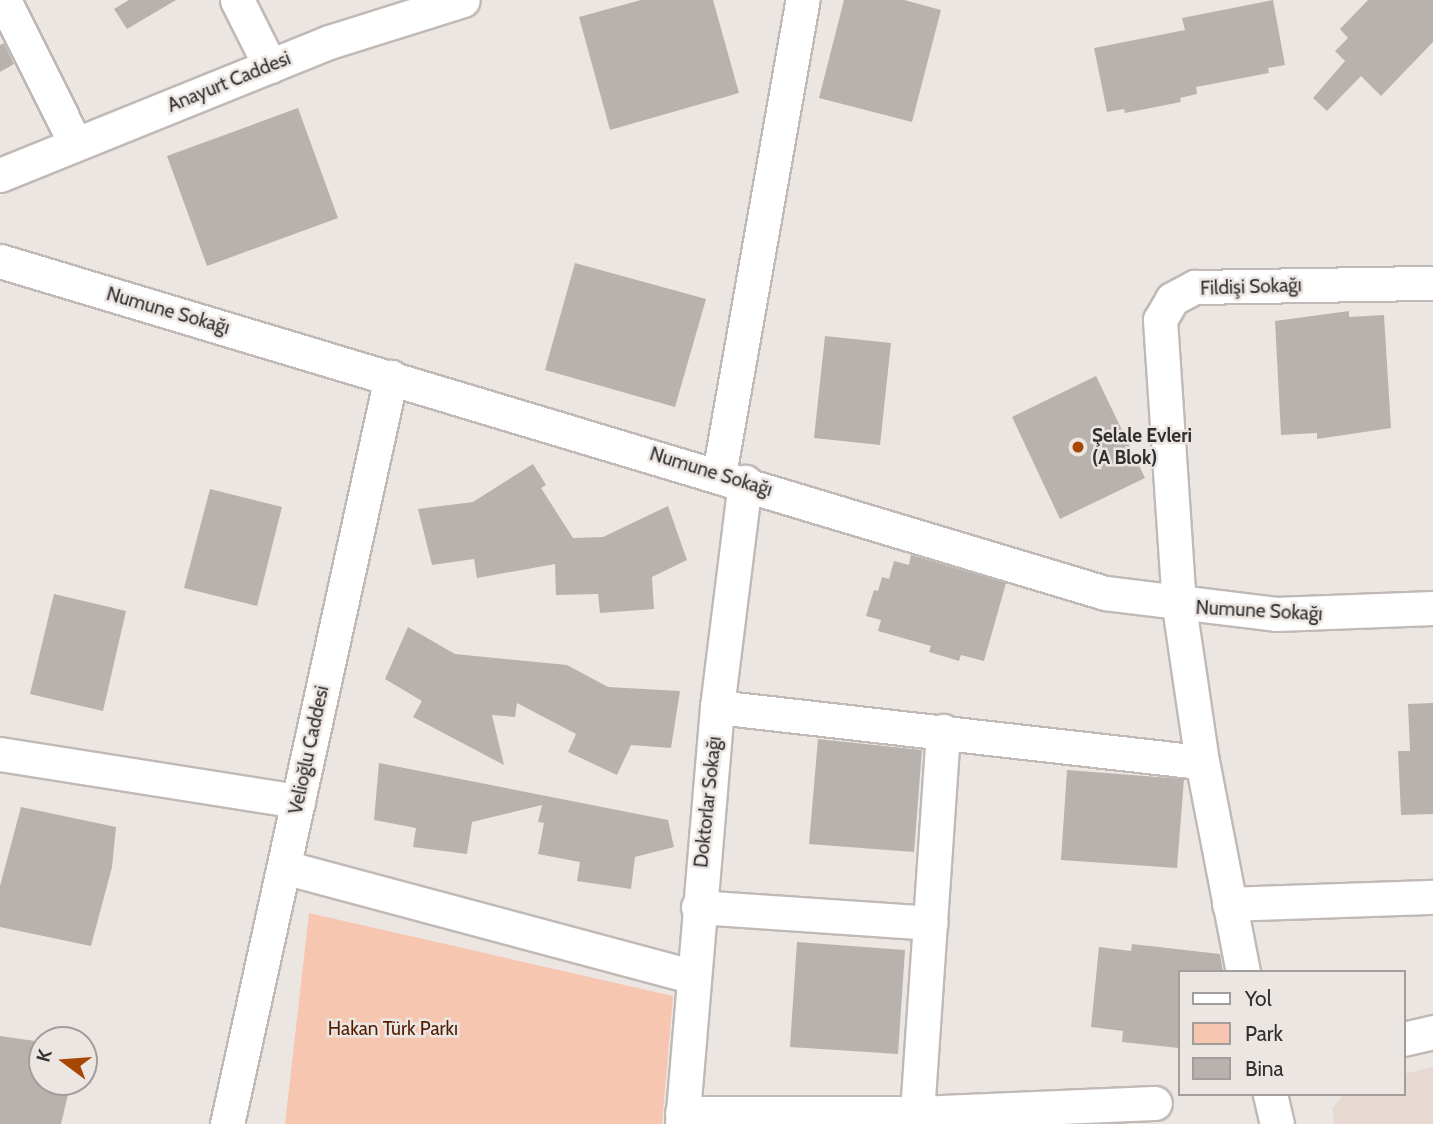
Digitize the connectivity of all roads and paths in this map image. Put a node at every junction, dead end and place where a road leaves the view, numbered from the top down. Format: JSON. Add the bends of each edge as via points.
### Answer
{"nodes":[{"id":1,"x":4,"y":0,"type":"edge"},
{"id":2,"x":237,"y":0,"type":"edge"},
{"id":3,"x":463,"y":0,"type":"edge"},
{"id":4,"x":803,"y":0,"type":"edge"},
{"id":5,"x":270,"y":65,"type":"junction"},
{"id":6,"x":75,"y":143,"type":"junction"},
{"id":7,"x":0,"y":175,"type":"edge"},
{"id":8,"x":0,"y":261,"type":"edge"},
{"id":9,"x":1433,"y":282,"type":"edge"},
{"id":10,"x":391,"y":377,"type":"junction"},
{"id":11,"x":732,"y":478,"type":"junction"},
{"id":12,"x":1179,"y":606,"type":"junction"},
{"id":13,"x":1433,"y":608,"type":"edge"},
{"id":14,"x":717,"y":707,"type":"junction"},
{"id":15,"x":943,"y":731,"type":"junction"},
{"id":16,"x":0,"y":754,"type":"edge"},
{"id":17,"x":1202,"y":762,"type":"junction"},
{"id":18,"x":298,"y":801,"type":"junction"},
{"id":19,"x":284,"y":867,"type":"junction"},
{"id":20,"x":1433,"y":897,"type":"edge"},
{"id":21,"x":1229,"y":904,"type":"junction"},
{"id":22,"x":698,"y":907,"type":"junction"},
{"id":23,"x":930,"y":923,"type":"junction"},
{"id":24,"x":1243,"y":970,"type":"edge"},
{"id":25,"x":691,"y":976,"type":"junction"},
{"id":26,"x":1433,"y":1032,"type":"edge"},
{"id":27,"x":1405,"y":1039,"type":"edge"},
{"id":28,"x":1270,"y":1096,"type":"edge"},
{"id":29,"x":1155,"y":1103,"type":"dead end"},
{"id":30,"x":917,"y":1113,"type":"junction"},
{"id":31,"x":682,"y":1119,"type":"edge"},
{"id":32,"x":227,"y":1124,"type":"edge"},
{"id":33,"x":1277,"y":1124,"type":"edge"}],
"edges":[{"from":1,"to":6,"type":"street"},
{"from":2,"to":5,"type":"street"},
{"from":3,"to":5,"type":"street","name":"Anayurt Caddesi"},
{"from":4,"to":11,"type":"street","name":"Doktorlar Sokağı"},
{"from":5,"to":6,"type":"street","name":"Anayurt Caddesi"},
{"from":6,"to":7,"type":"street","name":"Anayurt Caddesi"},
{"from":8,"to":10,"type":"street","name":"Numune Sokağı"},
{"from":9,"to":12,"type":"street","name":"Fildişi Sokağı","via":[[1195,287],[1182,291],[1165,309],[1159,332]]},
{"from":10,"to":11,"type":"street","name":"Numune Sokağı"},
{"from":10,"to":18,"type":"street","name":"Velioğlu Caddesi"},
{"from":11,"to":12,"type":"street","name":"Numune Sokağı","via":[[1050,579]]},
{"from":11,"to":14,"type":"street","name":"Doktorlar Sokağı"},
{"from":12,"to":13,"type":"street","name":"Numune Sokağı","via":[[1334,615]]},
{"from":12,"to":17,"type":"street","name":"Fildişi Sokağı"},
{"from":14,"to":15,"type":"street"},
{"from":14,"to":22,"type":"street","name":"Doktorlar Sokağı"},
{"from":15,"to":17,"type":"street"},
{"from":15,"to":23,"type":"street"},
{"from":16,"to":18,"type":"street"},
{"from":17,"to":21,"type":"street","name":"Fildişi Sokağı"},
{"from":18,"to":19,"type":"street","name":"Velioğlu Caddesi"},
{"from":19,"to":25,"type":"street"},
{"from":19,"to":32,"type":"street","name":"Velioğlu Caddesi"},
{"from":20,"to":21,"type":"street"},
{"from":21,"to":24,"type":"street","name":"Fildişi Sokağı"},
{"from":22,"to":23,"type":"street"},
{"from":22,"to":25,"type":"street","name":"Doktorlar Sokağı"},
{"from":23,"to":30,"type":"street"},
{"from":25,"to":31,"type":"street","name":"Doktorlar Sokağı"},
{"from":26,"to":27,"type":"street"},
{"from":28,"to":33,"type":"street"},
{"from":29,"to":30,"type":"street"},
{"from":30,"to":31,"type":"street"}]}
